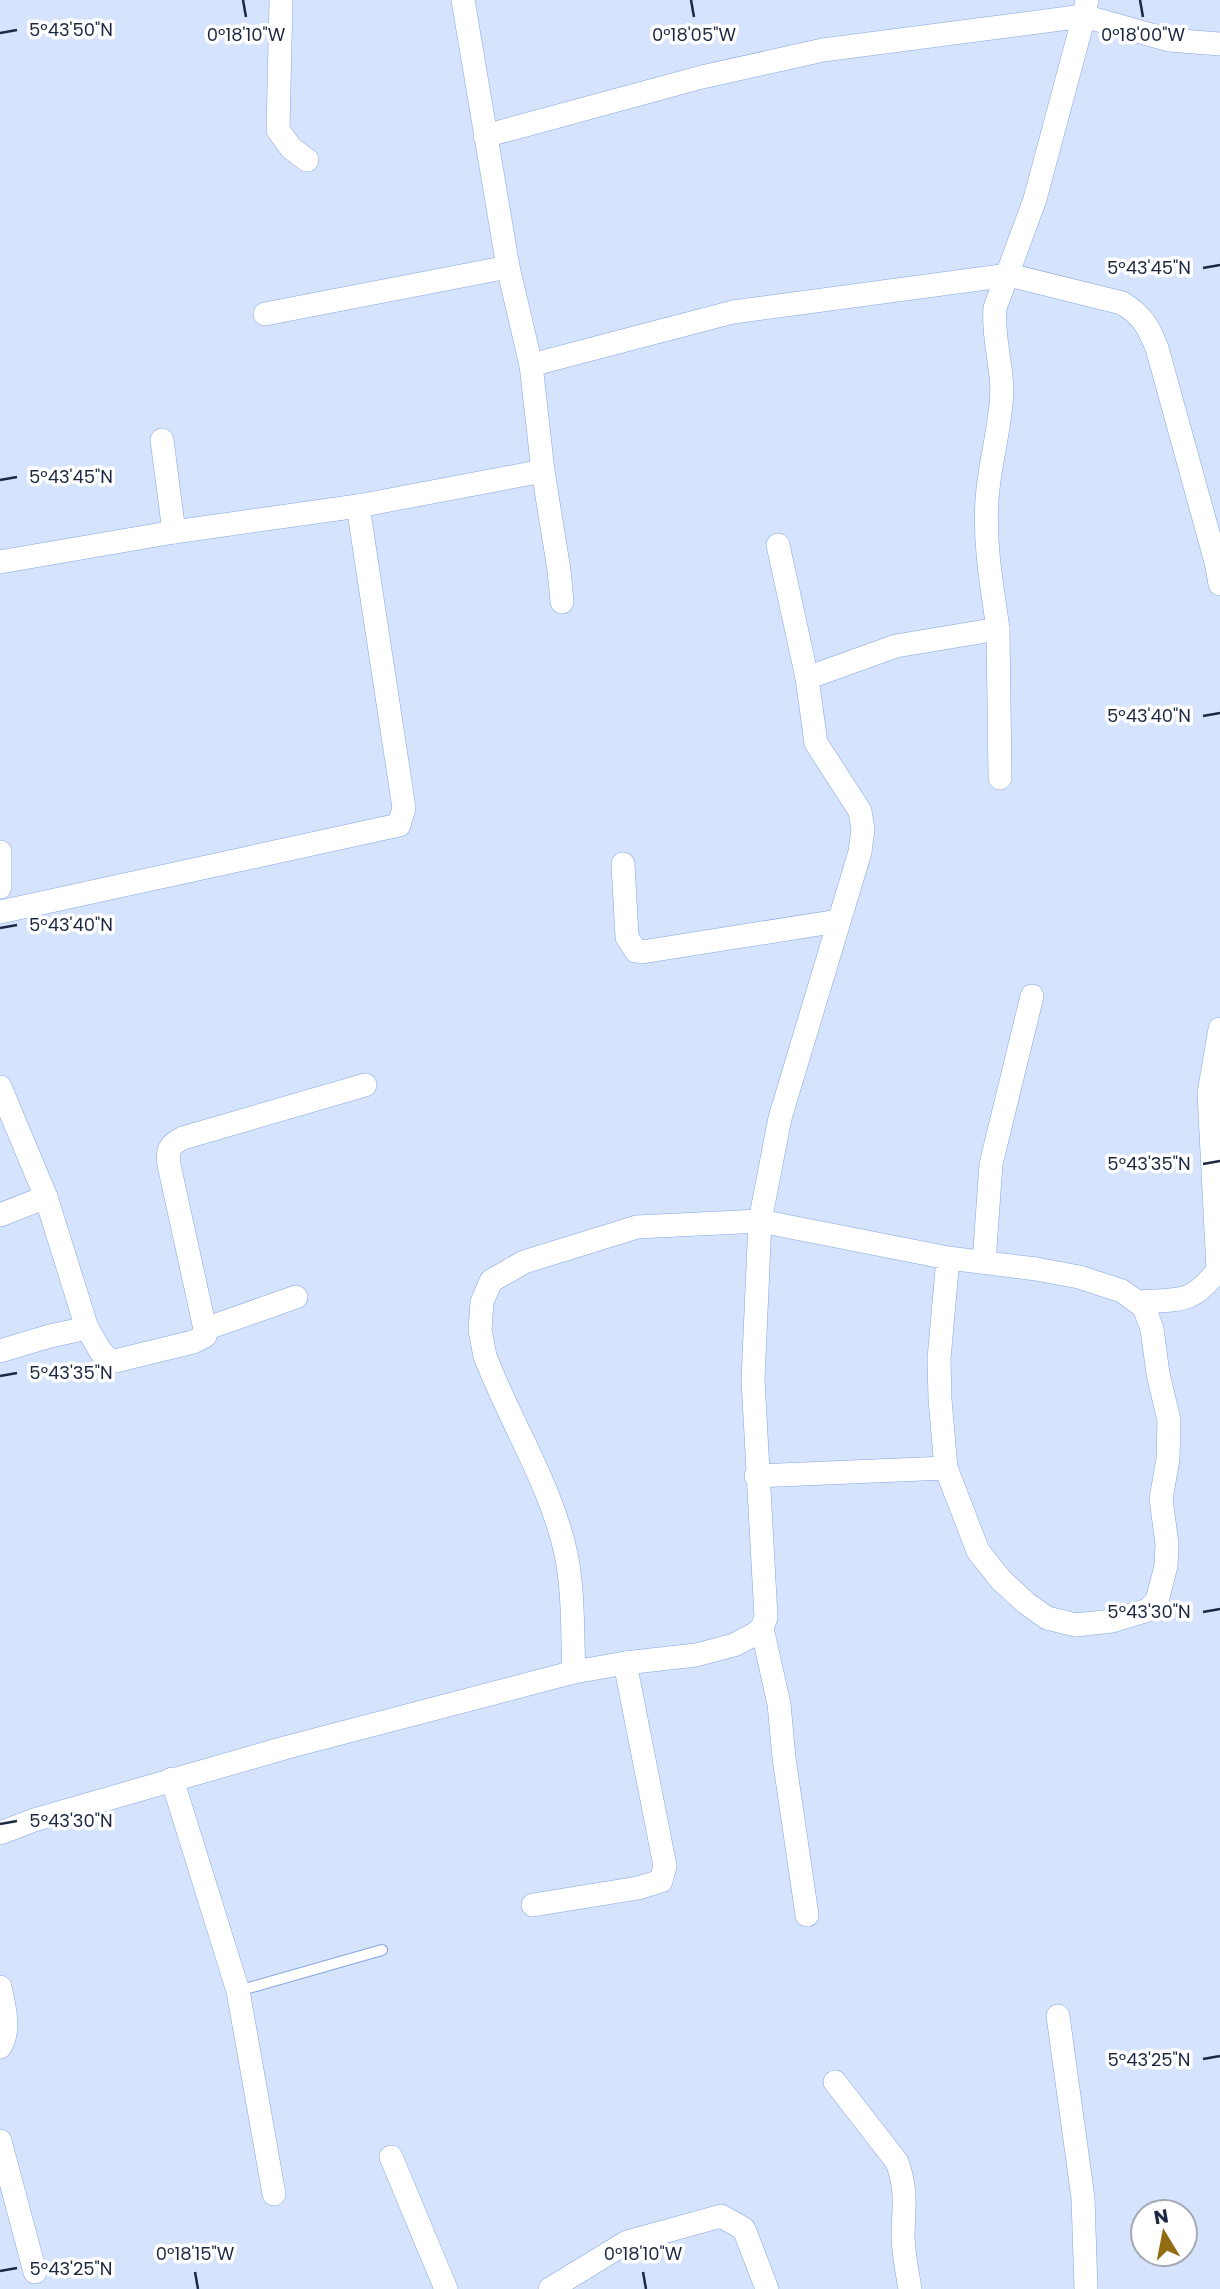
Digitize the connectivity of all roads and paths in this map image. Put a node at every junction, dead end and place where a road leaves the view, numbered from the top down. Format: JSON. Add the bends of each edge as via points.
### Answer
{"nodes":[{"id":1,"x":281,"y":0,"type":"edge"},
{"id":2,"x":463,"y":0,"type":"edge"},
{"id":3,"x":1086,"y":8,"type":"edge"},
{"id":4,"x":1220,"y":44,"type":"edge"},
{"id":5,"x":485,"y":136,"type":"junction"},
{"id":6,"x":307,"y":160,"type":"dead end"},
{"id":7,"x":508,"y":267,"type":"junction"},
{"id":8,"x":1009,"y":275,"type":"junction"},
{"id":9,"x":265,"y":314,"type":"dead end"},
{"id":10,"x":531,"y":365,"type":"junction"},
{"id":11,"x":162,"y":440,"type":"dead end"},
{"id":12,"x":543,"y":471,"type":"junction"},
{"id":13,"x":358,"y":506,"type":"junction"},
{"id":14,"x":174,"y":532,"type":"junction"},
{"id":15,"x":778,"y":545,"type":"dead end"},
{"id":16,"x":0,"y":562,"type":"edge"},
{"id":17,"x":1219,"y":569,"type":"edge"},
{"id":18,"x":562,"y":602,"type":"dead end"},
{"id":19,"x":998,"y":629,"type":"junction"},
{"id":20,"x":807,"y":678,"type":"junction"},
{"id":21,"x":1000,"y":778,"type":"dead end"},
{"id":22,"x":0,"y":852,"type":"edge"},
{"id":23,"x":623,"y":864,"type":"dead end"},
{"id":24,"x":0,"y":887,"type":"edge"},
{"id":25,"x":0,"y":912,"type":"edge"},
{"id":26,"x":838,"y":921,"type":"junction"},
{"id":27,"x":1032,"y":996,"type":"dead end"},
{"id":28,"x":1220,"y":1029,"type":"edge"},
{"id":29,"x":365,"y":1085,"type":"dead end"},
{"id":30,"x":0,"y":1087,"type":"edge"},
{"id":31,"x":46,"y":1197,"type":"junction"},
{"id":32,"x":0,"y":1215,"type":"edge"},
{"id":33,"x":760,"y":1221,"type":"junction"},
{"id":34,"x":948,"y":1258,"type":"junction"},
{"id":35,"x":984,"y":1262,"type":"junction"},
{"id":36,"x":296,"y":1297,"type":"dead end"},
{"id":37,"x":1139,"y":1302,"type":"junction"},
{"id":38,"x":87,"y":1328,"type":"junction"},
{"id":39,"x":205,"y":1329,"type":"junction"},
{"id":40,"x":0,"y":1351,"type":"edge"},
{"id":41,"x":946,"y":1468,"type":"junction"},
{"id":42,"x":756,"y":1476,"type":"junction"},
{"id":43,"x":762,"y":1628,"type":"junction"},
{"id":44,"x":625,"y":1663,"type":"junction"},
{"id":45,"x":574,"y":1672,"type":"junction"},
{"id":46,"x":172,"y":1780,"type":"junction"},
{"id":47,"x":0,"y":1833,"type":"edge"},
{"id":48,"x":533,"y":1905,"type":"dead end"},
{"id":49,"x":807,"y":1915,"type":"dead end"},
{"id":50,"x":382,"y":1950,"type":"dead end"},
{"id":51,"x":0,"y":1987,"type":"edge"},
{"id":52,"x":238,"y":1991,"type":"junction"},
{"id":53,"x":1058,"y":2016,"type":"dead end"},
{"id":54,"x":0,"y":2047,"type":"edge"},
{"id":55,"x":835,"y":2082,"type":"dead end"},
{"id":56,"x":0,"y":2141,"type":"edge"},
{"id":57,"x":391,"y":2157,"type":"dead end"},
{"id":58,"x":274,"y":2194,"type":"dead end"},
{"id":59,"x":35,"y":2272,"type":"dead end"},
{"id":60,"x":446,"y":2289,"type":"edge"},
{"id":61,"x":550,"y":2289,"type":"edge"},
{"id":62,"x":767,"y":2289,"type":"edge"},
{"id":63,"x":910,"y":2289,"type":"edge"},
{"id":64,"x":1086,"y":2289,"type":"edge"}],
"edges":[{"from":1,"to":6,"type":"street","via":[[278,130]]},
{"from":2,"to":5,"type":"street"},
{"from":3,"to":4,"type":"street","via":[[1169,40]]},
{"from":3,"to":5,"type":"street","via":[[823,50],[702,77]]},
{"from":3,"to":8,"type":"street","via":[[1035,199]]},
{"from":5,"to":7,"type":"street"},
{"from":7,"to":9,"type":"street"},
{"from":7,"to":10,"type":"street"},
{"from":8,"to":10,"type":"street","via":[[733,312]]},
{"from":8,"to":17,"type":"street","via":[[1122,303],[1137,312],[1149,328]]},
{"from":8,"to":19,"type":"street","via":[[993,324],[1002,404],[987,501],[989,578]]},
{"from":10,"to":12,"type":"street"},
{"from":11,"to":14,"type":"street"},
{"from":12,"to":13,"type":"street"},
{"from":12,"to":18,"type":"street"},
{"from":13,"to":14,"type":"street"},
{"from":13,"to":25,"type":"street","via":[[404,808],[399,825]]},
{"from":14,"to":16,"type":"street"},
{"from":15,"to":20,"type":"street"},
{"from":19,"to":20,"type":"street","via":[[896,646]]},
{"from":19,"to":21,"type":"street"},
{"from":20,"to":26,"type":"street","via":[[816,743],[860,811],[863,829]]},
{"from":22,"to":24,"type":"street"},
{"from":23,"to":26,"type":"street","via":[[627,937],[636,951]]},
{"from":26,"to":33,"type":"street","via":[[780,1118]]},
{"from":27,"to":35,"type":"street","via":[[991,1164]]},
{"from":28,"to":37,"type":"street","via":[[1209,1093],[1218,1270],[1203,1289],[1185,1298]]},
{"from":29,"to":39,"type":"street","via":[[172,1143],[167,1152],[169,1165]]},
{"from":30,"to":31,"type":"street"},
{"from":31,"to":32,"type":"street"},
{"from":31,"to":38,"type":"street"},
{"from":33,"to":34,"type":"street"},
{"from":33,"to":42,"type":"street","via":[[753,1380]]},
{"from":33,"to":45,"type":"street","via":[[637,1227],[524,1262],[491,1281],[482,1302],[485,1356],[556,1519],[566,1555]]},
{"from":34,"to":35,"type":"street"},
{"from":34,"to":41,"type":"street","via":[[939,1359]]},
{"from":35,"to":37,"type":"street","via":[[1079,1277]]},
{"from":36,"to":39,"type":"street"},
{"from":37,"to":41,"type":"street","via":[[1152,1329],[1169,1420],[1161,1499],[1166,1566],[1157,1601],[1148,1610],[1076,1625],[1047,1618],[1001,1580],[978,1550]]},
{"from":38,"to":39,"type":"street","via":[[101,1352],[115,1361],[199,1340]]},
{"from":38,"to":40,"type":"street"},
{"from":41,"to":42,"type":"street"},
{"from":42,"to":43,"type":"street","via":[[766,1617]]},
{"from":43,"to":44,"type":"street","via":[[734,1645],[696,1656]]},
{"from":43,"to":49,"type":"street","via":[[779,1704]]},
{"from":44,"to":45,"type":"street"},
{"from":44,"to":48,"type":"street","via":[[665,1866],[662,1881]]},
{"from":45,"to":46,"type":"street"},
{"from":46,"to":47,"type":"street"},
{"from":46,"to":52,"type":"street"},
{"from":50,"to":52,"type":"lane"},
{"from":51,"to":54,"type":"street","via":[[6,2036]]},
{"from":52,"to":58,"type":"street"},
{"from":53,"to":64,"type":"street","via":[[1083,2198]]},
{"from":55,"to":63,"type":"street","via":[[897,2162],[905,2200],[903,2234]]},
{"from":56,"to":59,"type":"street"},
{"from":57,"to":60,"type":"street"},
{"from":61,"to":62,"type":"street","via":[[627,2242],[721,2216],[744,2229]]}]}
